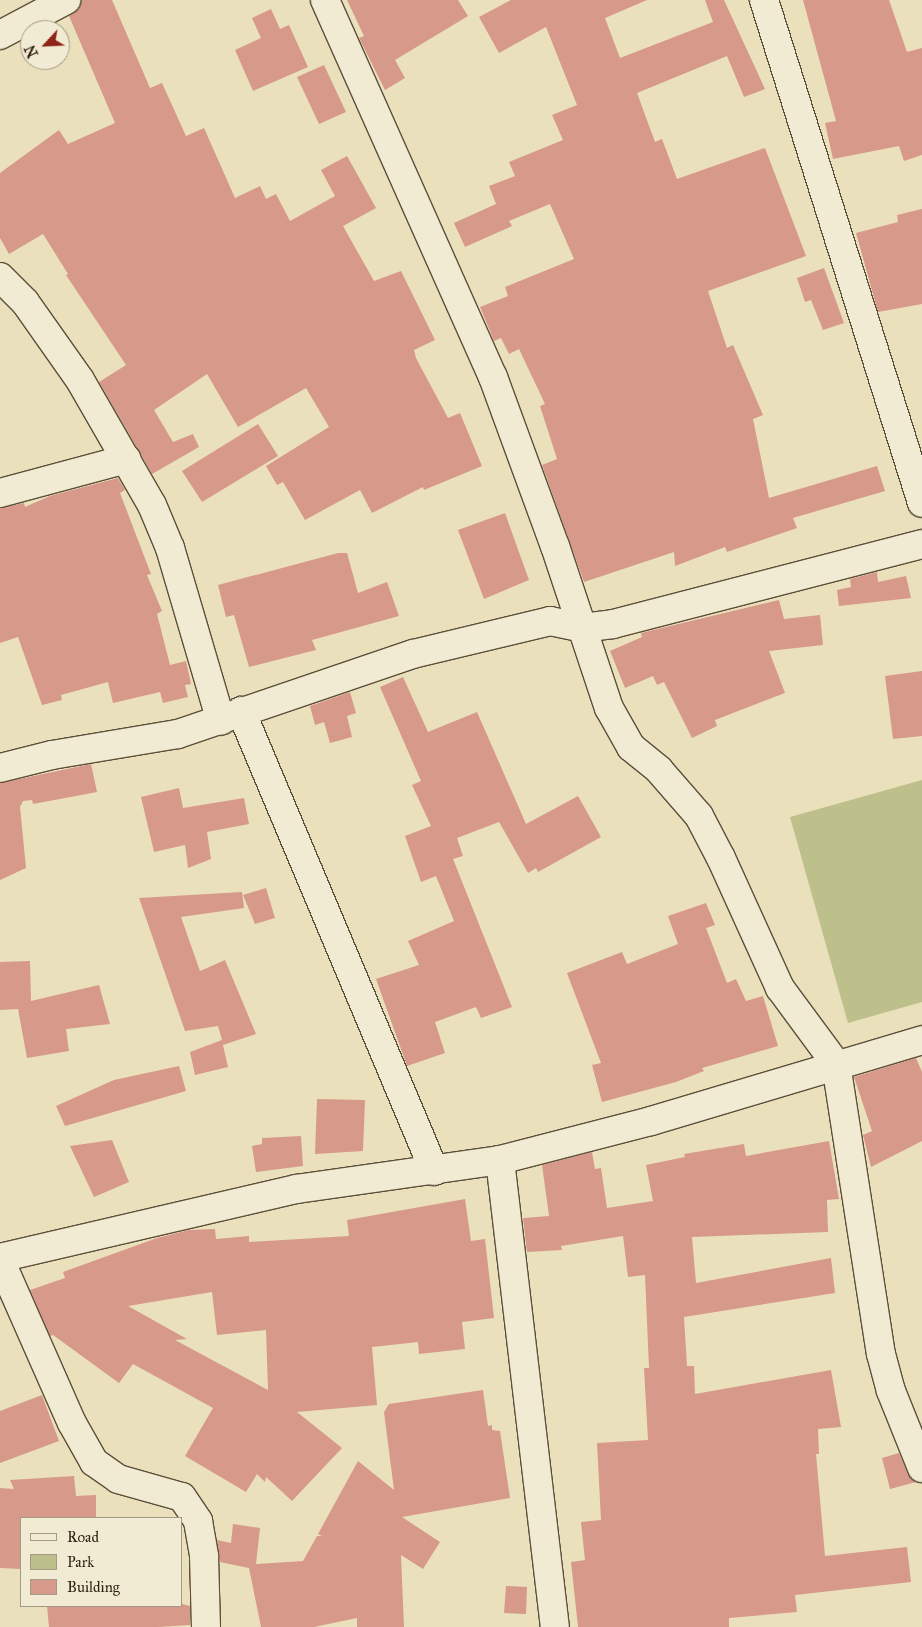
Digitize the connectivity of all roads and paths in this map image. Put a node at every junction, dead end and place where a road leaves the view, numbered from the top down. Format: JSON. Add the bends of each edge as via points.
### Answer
{"nodes":[{"id":1,"x":66,"y":0,"type":"edge"},
{"id":2,"x":325,"y":0,"type":"edge"},
{"id":3,"x":764,"y":0,"type":"edge"},
{"id":4,"x":0,"y":35,"type":"edge"},
{"id":5,"x":0,"y":277,"type":"edge"},
{"id":6,"x":127,"y":460,"type":"junction"},
{"id":7,"x":0,"y":493,"type":"edge"},
{"id":8,"x":922,"y":503,"type":"edge"},
{"id":9,"x":922,"y":544,"type":"edge"},
{"id":10,"x":582,"y":628,"type":"junction"},
{"id":11,"x":231,"y":716,"type":"junction"},
{"id":12,"x":0,"y":768,"type":"edge"},
{"id":13,"x":922,"y":1040,"type":"edge"},
{"id":14,"x":836,"y":1064,"type":"junction"},
{"id":15,"x":500,"y":1160,"type":"junction"},
{"id":16,"x":434,"y":1171,"type":"junction"},
{"id":17,"x":0,"y":1259,"type":"edge"},
{"id":18,"x":922,"y":1468,"type":"edge"},
{"id":19,"x":206,"y":1627,"type":"edge"},
{"id":20,"x":556,"y":1627,"type":"edge"}],
"edges":[{"from":1,"to":4,"type":"street"},
{"from":2,"to":10,"type":"street","via":[[493,377]]},
{"from":3,"to":8,"type":"street"},
{"from":5,"to":6,"type":"street","via":[[25,302],[80,380]]},
{"from":6,"to":7,"type":"street"},
{"from":6,"to":11,"type":"street","via":[[170,548]]},
{"from":9,"to":10,"type":"street","via":[[613,624]]},
{"from":10,"to":11,"type":"street","via":[[550,621],[450,645]]},
{"from":10,"to":14,"type":"street","via":[[613,716],[631,747],[659,770],[699,816],[780,988]]},
{"from":11,"to":12,"type":"street","via":[[178,734],[52,755]]},
{"from":11,"to":16,"type":"street"},
{"from":13,"to":14,"type":"street"},
{"from":14,"to":15,"type":"street","via":[[650,1121]]},
{"from":14,"to":18,"type":"street","via":[[881,1354],[891,1391]]},
{"from":15,"to":16,"type":"street"},
{"from":15,"to":20,"type":"street"},
{"from":16,"to":17,"type":"street","via":[[297,1189]]},
{"from":17,"to":19,"type":"street","via":[[72,1423],[94,1462],[118,1479],[182,1498],[198,1521],[204,1556]]}]}
